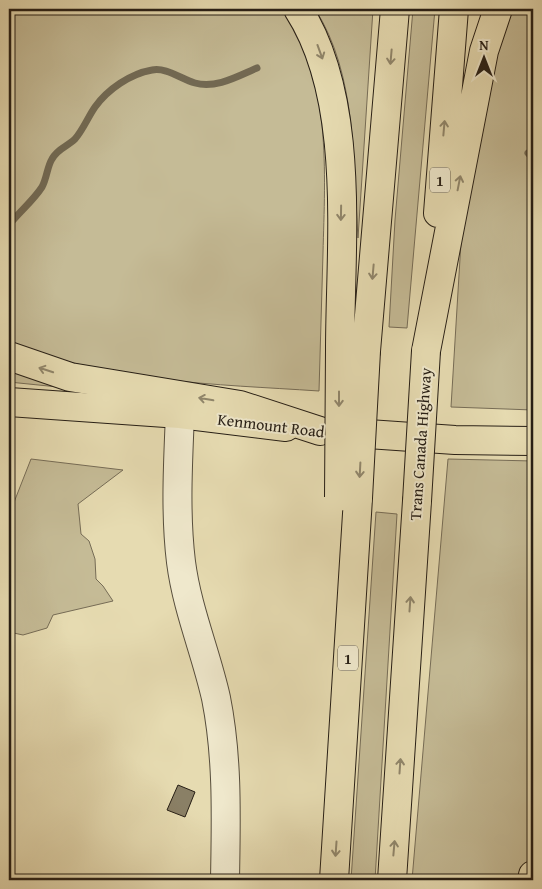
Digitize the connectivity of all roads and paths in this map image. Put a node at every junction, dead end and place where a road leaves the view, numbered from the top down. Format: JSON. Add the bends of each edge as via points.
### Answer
{"nodes":[{"id":1,"x":298,"y":9,"type":"edge"},
{"id":2,"x":395,"y":9,"type":"edge"},
{"id":3,"x":454,"y":9,"type":"edge"},
{"id":4,"x":498,"y":9,"type":"edge"},
{"id":5,"x":426,"y":351,"type":"junction"},
{"id":6,"x":9,"y":356,"type":"edge"},
{"id":7,"x":9,"y":402,"type":"edge"},
{"id":8,"x":180,"y":414,"type":"junction"},
{"id":9,"x":320,"y":431,"type":"junction"},
{"id":10,"x":533,"y":441,"type":"edge"},
{"id":11,"x":348,"y":498,"type":"junction"},
{"id":12,"x":533,"y":875,"type":"edge"},
{"id":13,"x":225,"y":880,"type":"edge"},
{"id":14,"x":334,"y":880,"type":"edge"},
{"id":15,"x":392,"y":880,"type":"edge"},
{"id":16,"x":532,"y":880,"type":"edge"}],
"edges":[{"from":1,"to":11,"type":"main road","one_way":true,"bridge":true,"via":[[320,54],[336,124],[341,193],[340,350]]},
{"from":2,"to":11,"type":"main road","number":"1","one_way":true,"bridge":true,"via":[[366,351]]},
{"from":5,"to":3,"type":"main road","name":"Trans Canada Highway","number":"1","one_way":true},
{"from":5,"to":4,"type":"main road","one_way":true,"via":[[484,51]]},
{"from":15,"to":5,"type":"main road","name":"Trans Canada Highway","number":"1","one_way":true,"bridge":true},
{"from":9,"to":6,"type":"main road","one_way":true,"via":[[240,405],[70,377]]},
{"from":7,"to":8,"type":"main road","name":"Kenmount Road"},
{"from":8,"to":9,"type":"main road","name":"Kenmount Road"},
{"from":8,"to":13,"type":"lane","via":[[177,496],[181,563],[221,726],[226,784]]},
{"from":9,"to":10,"type":"main road","name":"Kenmount Road","via":[[455,440]]},
{"from":11,"to":14,"type":"main road","number":"1","one_way":true},
{"from":12,"to":16,"type":"main road"}]}
